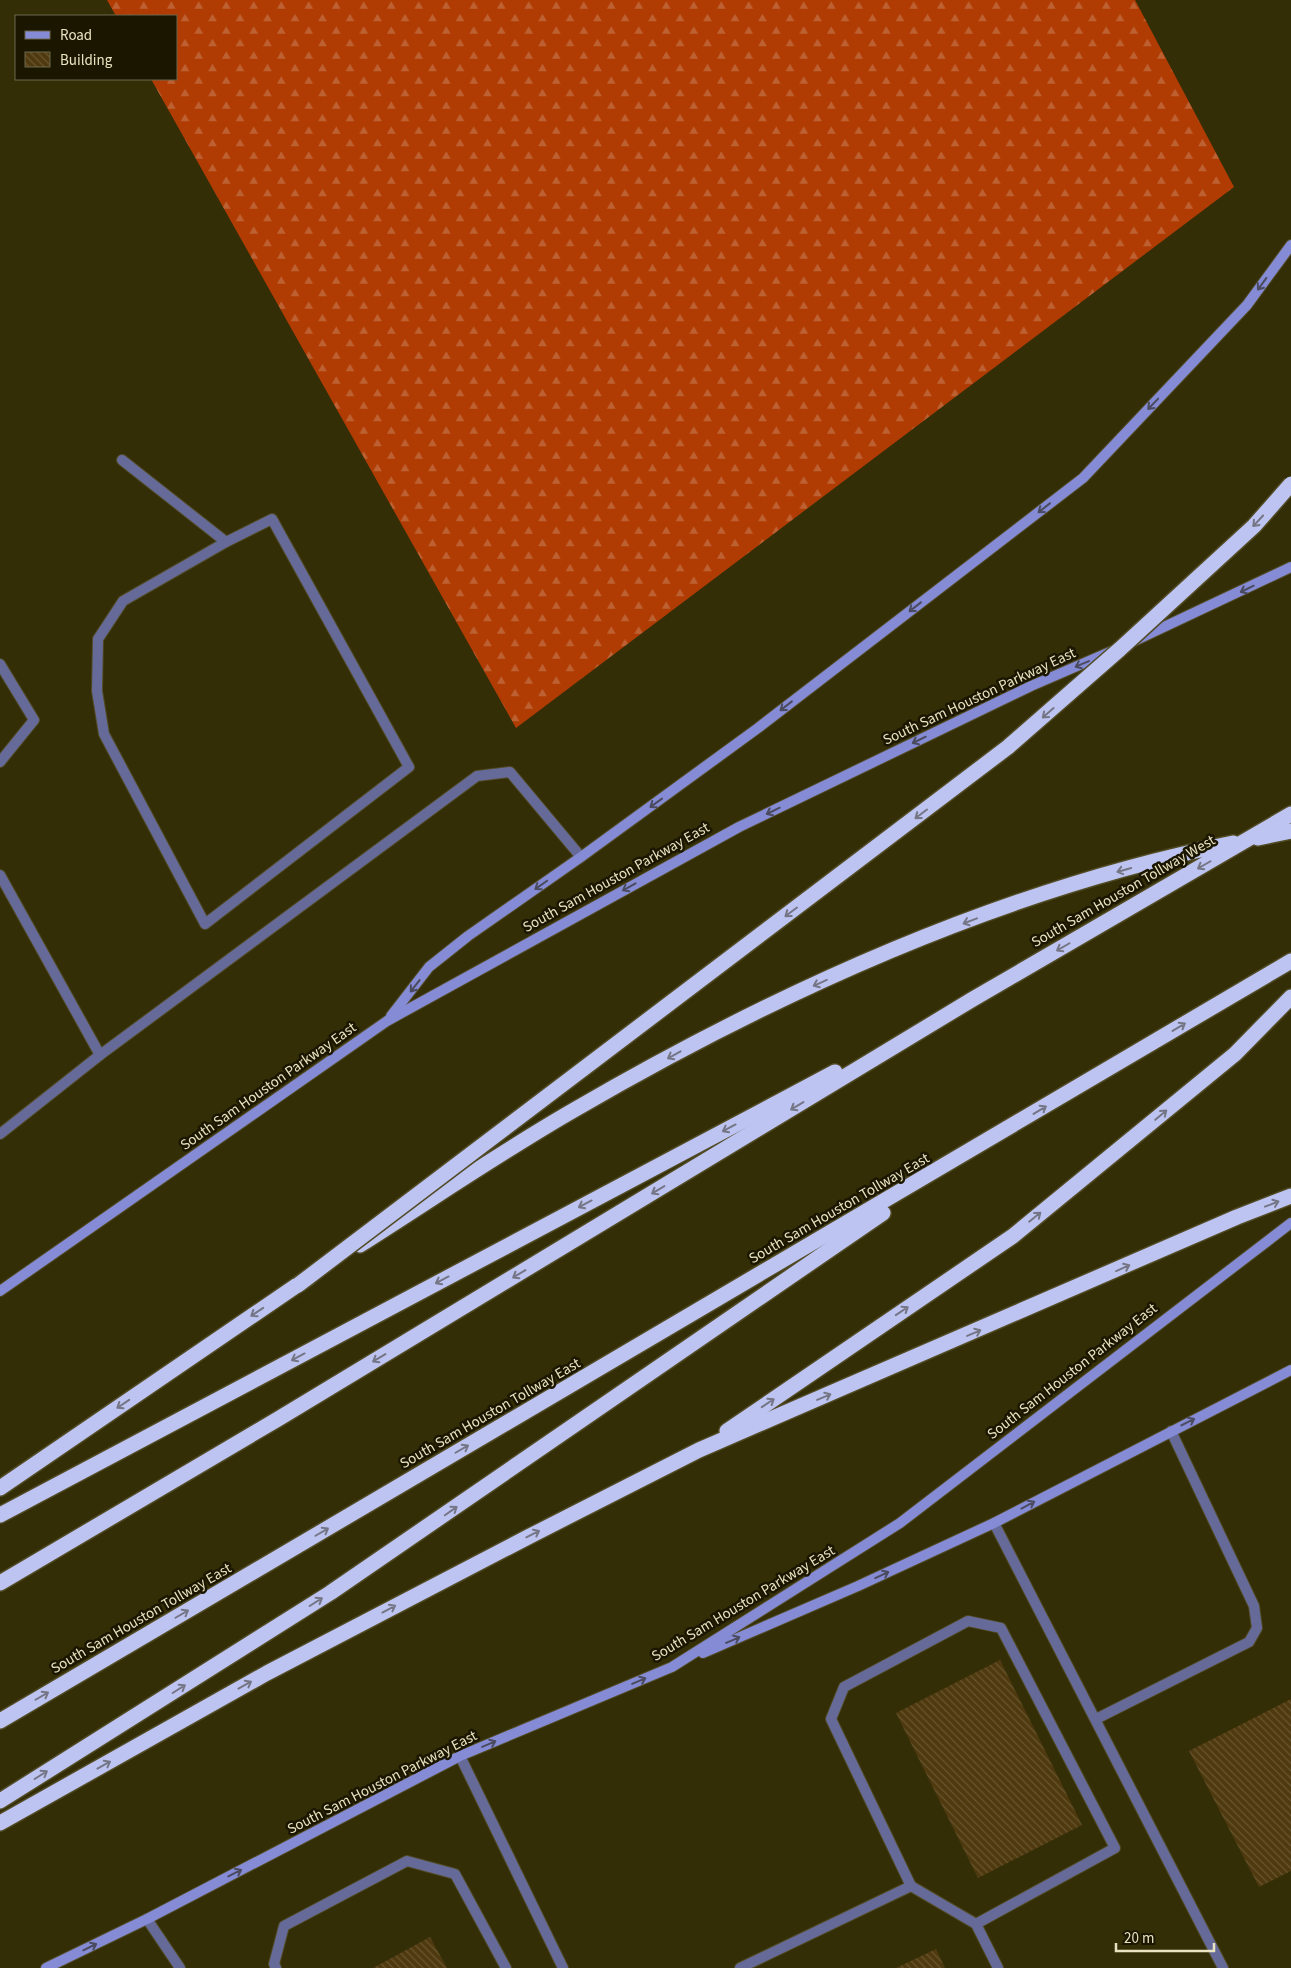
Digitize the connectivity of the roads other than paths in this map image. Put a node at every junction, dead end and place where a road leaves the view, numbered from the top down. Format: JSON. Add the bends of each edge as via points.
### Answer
{"nodes":[{"id":1,"x":1291,"y":245,"type":"edge"},
{"id":2,"x":122,"y":460,"type":"dead end"},
{"id":3,"x":1291,"y":484,"type":"edge"},
{"id":4,"x":226,"y":542,"type":"junction"},
{"id":5,"x":1291,"y":568,"type":"edge"},
{"id":6,"x":0,"y":664,"type":"edge"},
{"id":7,"x":0,"y":762,"type":"edge"},
{"id":8,"x":1291,"y":814,"type":"edge"},
{"id":9,"x":1291,"y":832,"type":"edge"},
{"id":10,"x":581,"y":857,"type":"junction"},
{"id":11,"x":0,"y":875,"type":"edge"},
{"id":12,"x":1291,"y":961,"type":"edge"},
{"id":13,"x":1291,"y":997,"type":"edge"},
{"id":14,"x":973,"y":999,"type":"junction"},
{"id":15,"x":387,"y":1021,"type":"junction"},
{"id":16,"x":100,"y":1055,"type":"junction"},
{"id":17,"x":0,"y":1134,"type":"edge"},
{"id":18,"x":992,"y":1138,"type":"junction"},
{"id":19,"x":1291,"y":1196,"type":"edge"},
{"id":20,"x":1291,"y":1223,"type":"edge"},
{"id":21,"x":298,"y":1285,"type":"junction"},
{"id":22,"x":0,"y":1291,"type":"edge"},
{"id":23,"x":1291,"y":1370,"type":"edge"},
{"id":24,"x":1171,"y":1431,"type":"junction"},
{"id":25,"x":699,"y":1450,"type":"junction"},
{"id":26,"x":0,"y":1488,"type":"edge"},
{"id":27,"x":0,"y":1515,"type":"edge"},
{"id":28,"x":994,"y":1523,"type":"junction"},
{"id":29,"x":0,"y":1583,"type":"edge"},
{"id":30,"x":672,"y":1667,"type":"junction"},
{"id":31,"x":1096,"y":1719,"type":"junction"},
{"id":32,"x":0,"y":1721,"type":"edge"},
{"id":33,"x":460,"y":1756,"type":"junction"},
{"id":34,"x":0,"y":1801,"type":"edge"},
{"id":35,"x":0,"y":1823,"type":"edge"},
{"id":36,"x":911,"y":1886,"type":"junction"},
{"id":37,"x":147,"y":1919,"type":"junction"},
{"id":38,"x":976,"y":1924,"type":"junction"},
{"id":39,"x":46,"y":1968,"type":"edge"},
{"id":40,"x":180,"y":1968,"type":"edge"},
{"id":41,"x":276,"y":1968,"type":"edge"},
{"id":42,"x":506,"y":1968,"type":"edge"},
{"id":43,"x":563,"y":1968,"type":"edge"},
{"id":44,"x":740,"y":1968,"type":"edge"},
{"id":45,"x":998,"y":1968,"type":"edge"},
{"id":46,"x":1222,"y":1968,"type":"edge"}],
"edges":[{"from":1,"to":10,"type":"main road","one_way":true,"via":[[1247,305],[1083,478],[758,728]]},
{"from":2,"to":4,"type":"street"},
{"from":3,"to":21,"type":"highway","one_way":true,"bridge":true,"via":[[1254,526],[1008,748]]},
{"from":4,"to":4,"type":"street","via":[[272,519],[409,767],[205,924],[104,734],[96,691],[98,639],[123,601]]},
{"from":5,"to":15,"type":"main road","name":"South Sam Houston Parkway East","one_way":true,"via":[[1159,631],[1031,686],[739,827]]},
{"from":6,"to":7,"type":"street","via":[[34,720]]},
{"from":8,"to":14,"type":"highway","name":"South Sam Houston Tollway West","one_way":true},
{"from":9,"to":21,"type":"highway","one_way":true,"bridge":true,"via":[[1188,852],[1044,893],[897,948],[743,1018],[573,1110]]},
{"from":10,"to":15,"type":"main road","one_way":true,"via":[[429,966]]},
{"from":10,"to":16,"type":"street","via":[[510,772],[476,776]]},
{"from":11,"to":16,"type":"street"},
{"from":18,"to":12,"type":"highway","one_way":true},
{"from":25,"to":13,"type":"highway","one_way":true,"via":[[1013,1236],[1235,1054]]},
{"from":14,"to":27,"type":"highway","one_way":true},
{"from":14,"to":29,"type":"highway","one_way":true,"via":[[278,1420]]},
{"from":15,"to":22,"type":"main road","name":"South Sam Houston Parkway East"},
{"from":16,"to":17,"type":"street"},
{"from":32,"to":18,"type":"highway","name":"South Sam Houston Tollway East","one_way":true},
{"from":34,"to":18,"type":"highway","one_way":true,"via":[[330,1594]]},
{"from":25,"to":19,"type":"highway","one_way":true},
{"from":20,"to":30,"type":"main road","name":"South Sam Houston Parkway East","via":[[900,1523]]},
{"from":21,"to":26,"type":"highway","one_way":true},
{"from":24,"to":23,"type":"main road","one_way":true},
{"from":28,"to":24,"type":"main road","one_way":true},
{"from":24,"to":31,"type":"street","via":[[1254,1606],[1257,1628],[1249,1642]]},
{"from":35,"to":25,"type":"highway","one_way":true,"via":[[267,1673]]},
{"from":30,"to":28,"type":"main road","one_way":true},
{"from":28,"to":31,"type":"street"},
{"from":33,"to":30,"type":"main road","name":"South Sam Houston Parkway East","one_way":true},
{"from":31,"to":46,"type":"street"},
{"from":37,"to":33,"type":"main road","name":"South Sam Houston Parkway East","one_way":true},
{"from":33,"to":43,"type":"street"},
{"from":36,"to":38,"type":"street"},
{"from":36,"to":38,"type":"street","via":[[831,1719],[844,1687],[852,1682],[968,1621],[1001,1628],[1115,1848]]},
{"from":36,"to":44,"type":"street"},
{"from":39,"to":37,"type":"main road","name":"South Sam Houston Parkway East","one_way":true},
{"from":37,"to":40,"type":"street"},
{"from":38,"to":45,"type":"street"},
{"from":41,"to":42,"type":"street","via":[[274,1964],[284,1926],[407,1861],[455,1874]]}]}
